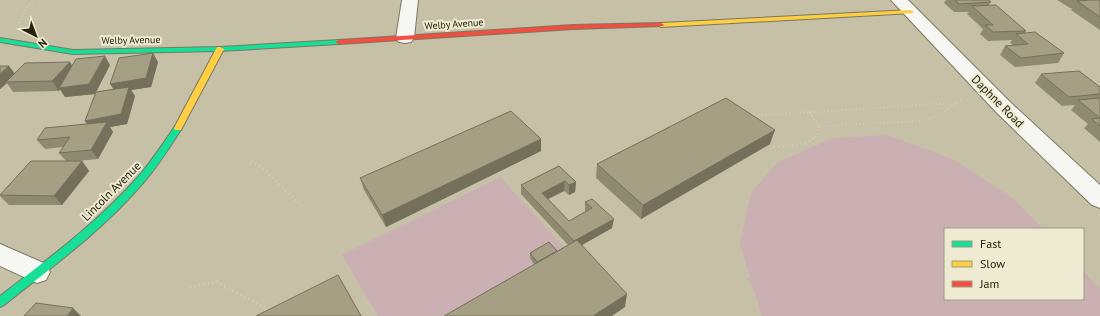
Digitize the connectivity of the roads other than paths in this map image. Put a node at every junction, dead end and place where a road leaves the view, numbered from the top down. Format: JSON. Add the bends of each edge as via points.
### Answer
{"nodes":[{"id":1,"x":410,"y":0,"type":"edge"},
{"id":2,"x":905,"y":6,"type":"edge"},
{"id":3,"x":405,"y":38,"type":"junction"},
{"id":4,"x":0,"y":40,"type":"edge"},
{"id":5,"x":220,"y":49,"type":"junction"},
{"id":6,"x":1100,"y":199,"type":"edge"},
{"id":7,"x":0,"y":254,"type":"edge"},
{"id":8,"x":37,"y":272,"type":"junction"},
{"id":9,"x":0,"y":302,"type":"edge"}],
"edges":[{"from":1,"to":3,"type":"street"},
{"from":2,"to":3,"type":"street","name":"Welby Avenue","via":[[688,25],[573,27]]},
{"from":2,"to":6,"type":"street","name":"Daphne Road","via":[[1003,106]]},
{"from":3,"to":5,"type":"street","name":"Welby Avenue"},
{"from":4,"to":5,"type":"street","name":"Welby Avenue","via":[[73,52]]},
{"from":5,"to":8,"type":"street","name":"Lincoln Avenue","via":[[172,137],[152,167],[132,191],[89,231]]},
{"from":7,"to":8,"type":"street"},
{"from":8,"to":9,"type":"street","name":"Lincoln Avenue"}]}
